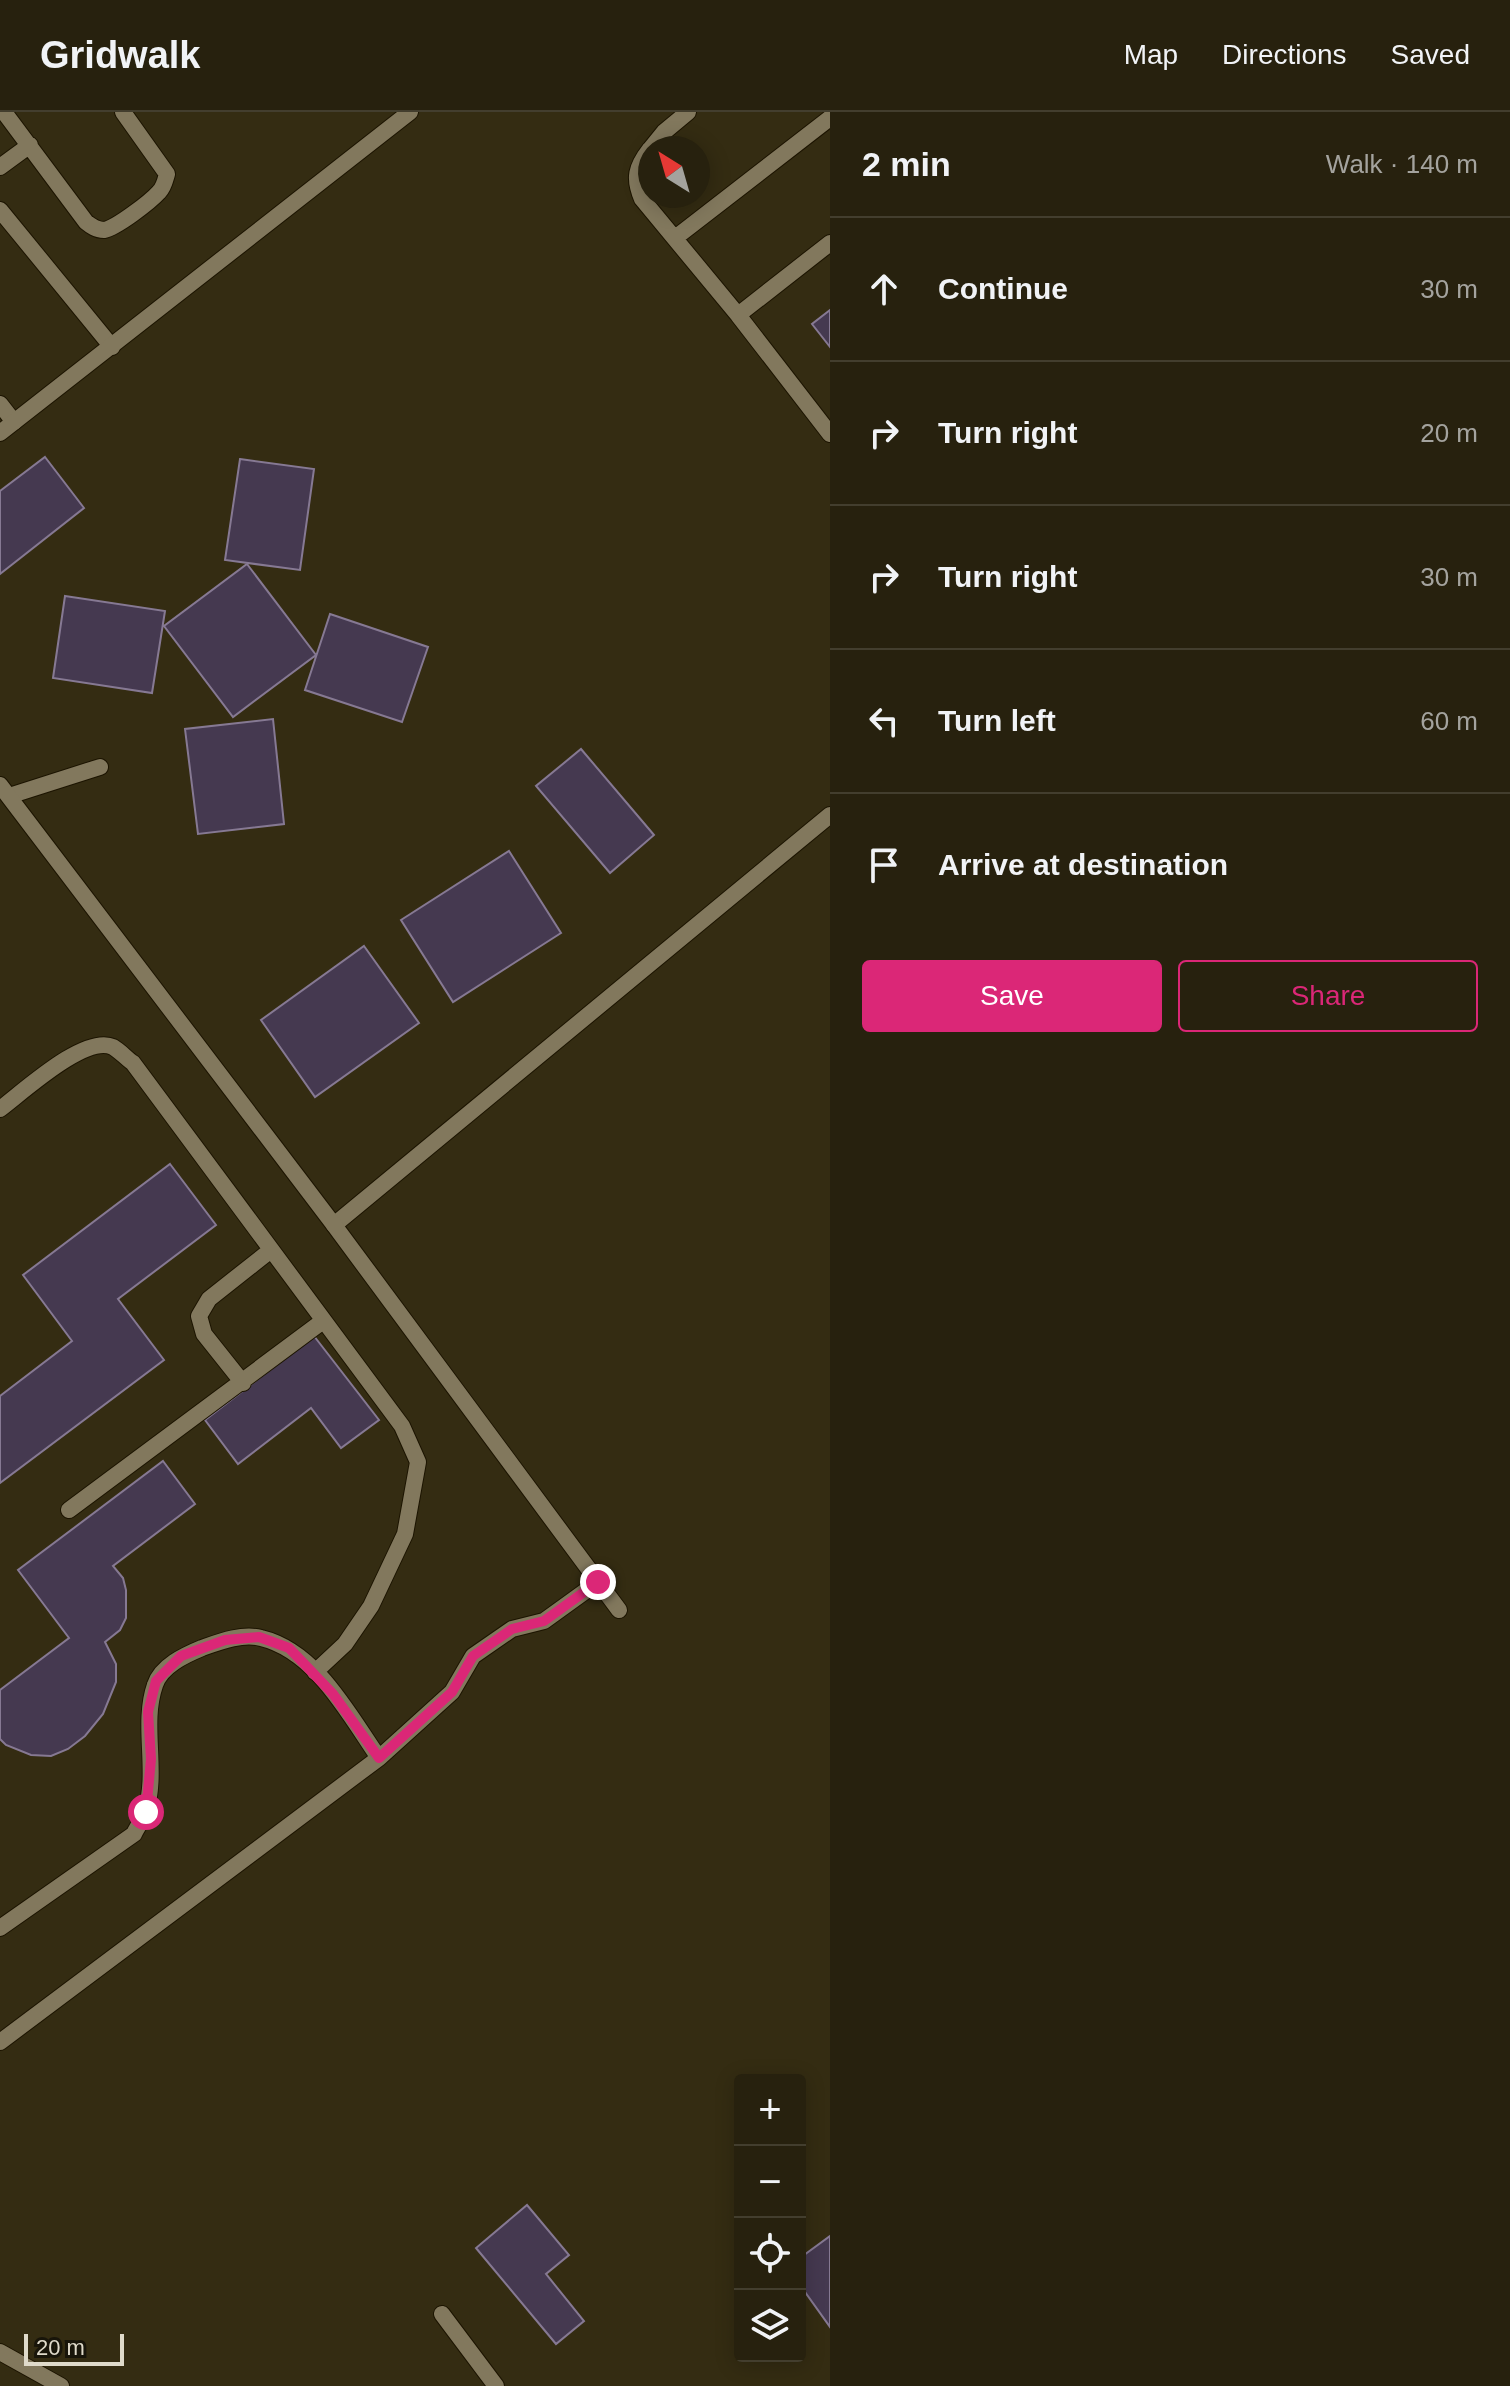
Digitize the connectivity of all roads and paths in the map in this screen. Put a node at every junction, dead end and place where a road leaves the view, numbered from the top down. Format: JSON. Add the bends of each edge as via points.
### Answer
{"nodes":[{"id":1,"x":4,"y":112,"type":"edge"},
{"id":2,"x":123,"y":112,"type":"edge"},
{"id":3,"x":410,"y":112,"type":"edge"},
{"id":4,"x":688,"y":112,"type":"edge"},
{"id":5,"x":830,"y":118,"type":"edge"},
{"id":6,"x":660,"y":136,"type":"edge"},
{"id":7,"x":30,"y":145,"type":"junction"},
{"id":8,"x":638,"y":166,"type":"edge"},
{"id":9,"x":0,"y":167,"type":"edge"},
{"id":10,"x":638,"y":190,"type":"edge"},
{"id":11,"x":650,"y":208,"type":"edge"},
{"id":12,"x":0,"y":210,"type":"edge"},
{"id":13,"x":675,"y":238,"type":"junction"},
{"id":14,"x":830,"y":243,"type":"edge"},
{"id":15,"x":738,"y":315,"type":"junction"},
{"id":16,"x":112,"y":347,"type":"junction"},
{"id":17,"x":0,"y":404,"type":"edge"},
{"id":18,"x":14,"y":422,"type":"junction"},
{"id":19,"x":0,"y":433,"type":"edge"},
{"id":20,"x":830,"y":434,"type":"edge"},
{"id":21,"x":100,"y":767,"type":"dead end"},
{"id":22,"x":4,"y":790,"type":"edge"},
{"id":23,"x":830,"y":815,"type":"edge"},
{"id":24,"x":0,"y":1109,"type":"edge"},
{"id":25,"x":334,"y":1225,"type":"junction"},
{"id":26,"x":271,"y":1250,"type":"junction"},
{"id":27,"x":323,"y":1321,"type":"junction"},
{"id":28,"x":243,"y":1383,"type":"junction"},
{"id":29,"x":69,"y":1510,"type":"dead end"},
{"id":30,"x":598,"y":1582,"type":"junction"},
{"id":31,"x":619,"y":1610,"type":"dead end"},
{"id":32,"x":315,"y":1672,"type":"junction"},
{"id":33,"x":379,"y":1758,"type":"junction"},
{"id":34,"x":0,"y":1928,"type":"edge"},
{"id":35,"x":0,"y":2042,"type":"edge"},
{"id":36,"x":442,"y":2314,"type":"dead end"},
{"id":37,"x":0,"y":2352,"type":"edge"},
{"id":38,"x":61,"y":2386,"type":"edge"},
{"id":39,"x":496,"y":2386,"type":"edge"}],
"edges":[{"from":1,"to":7,"type":"street"},
{"from":2,"to":7,"type":"street","via":[[167,174],[159,193],[105,230],[86,222]]},
{"from":3,"to":16,"type":"street"},
{"from":4,"to":6,"type":"street"},
{"from":5,"to":13,"type":"street"},
{"from":7,"to":9,"type":"street"},
{"from":8,"to":10,"type":"street"},
{"from":11,"to":13,"type":"street"},
{"from":12,"to":16,"type":"street"},
{"from":13,"to":15,"type":"street"},
{"from":14,"to":15,"type":"street"},
{"from":15,"to":20,"type":"street"},
{"from":16,"to":18,"type":"street"},
{"from":17,"to":18,"type":"street"},
{"from":18,"to":19,"type":"street"},
{"from":21,"to":22,"type":"street"},
{"from":22,"to":25,"type":"street"},
{"from":23,"to":25,"type":"street"},
{"from":24,"to":26,"type":"street","via":[[73,1055],[96,1044],[113,1047],[133,1063]]},
{"from":25,"to":30,"type":"street"},
{"from":26,"to":27,"type":"street"},
{"from":26,"to":28,"type":"street","via":[[209,1299],[199,1316],[204,1334]]},
{"from":27,"to":28,"type":"street"},
{"from":27,"to":32,"type":"street","via":[[402,1426],[418,1462],[405,1534],[392,1566],[345,1644]]},
{"from":28,"to":29,"type":"street"},
{"from":30,"to":31,"type":"street"},
{"from":30,"to":33,"type":"street","via":[[544,1621],[512,1629],[473,1656],[452,1692]]},
{"from":32,"to":33,"type":"street"},
{"from":32,"to":34,"type":"street","via":[[289,1648],[259,1637],[225,1640],[181,1656],[156,1681],[148,1712],[146,1812],[134,1834]]},
{"from":33,"to":35,"type":"street"},
{"from":36,"to":39,"type":"street"},
{"from":37,"to":38,"type":"street"}]}
